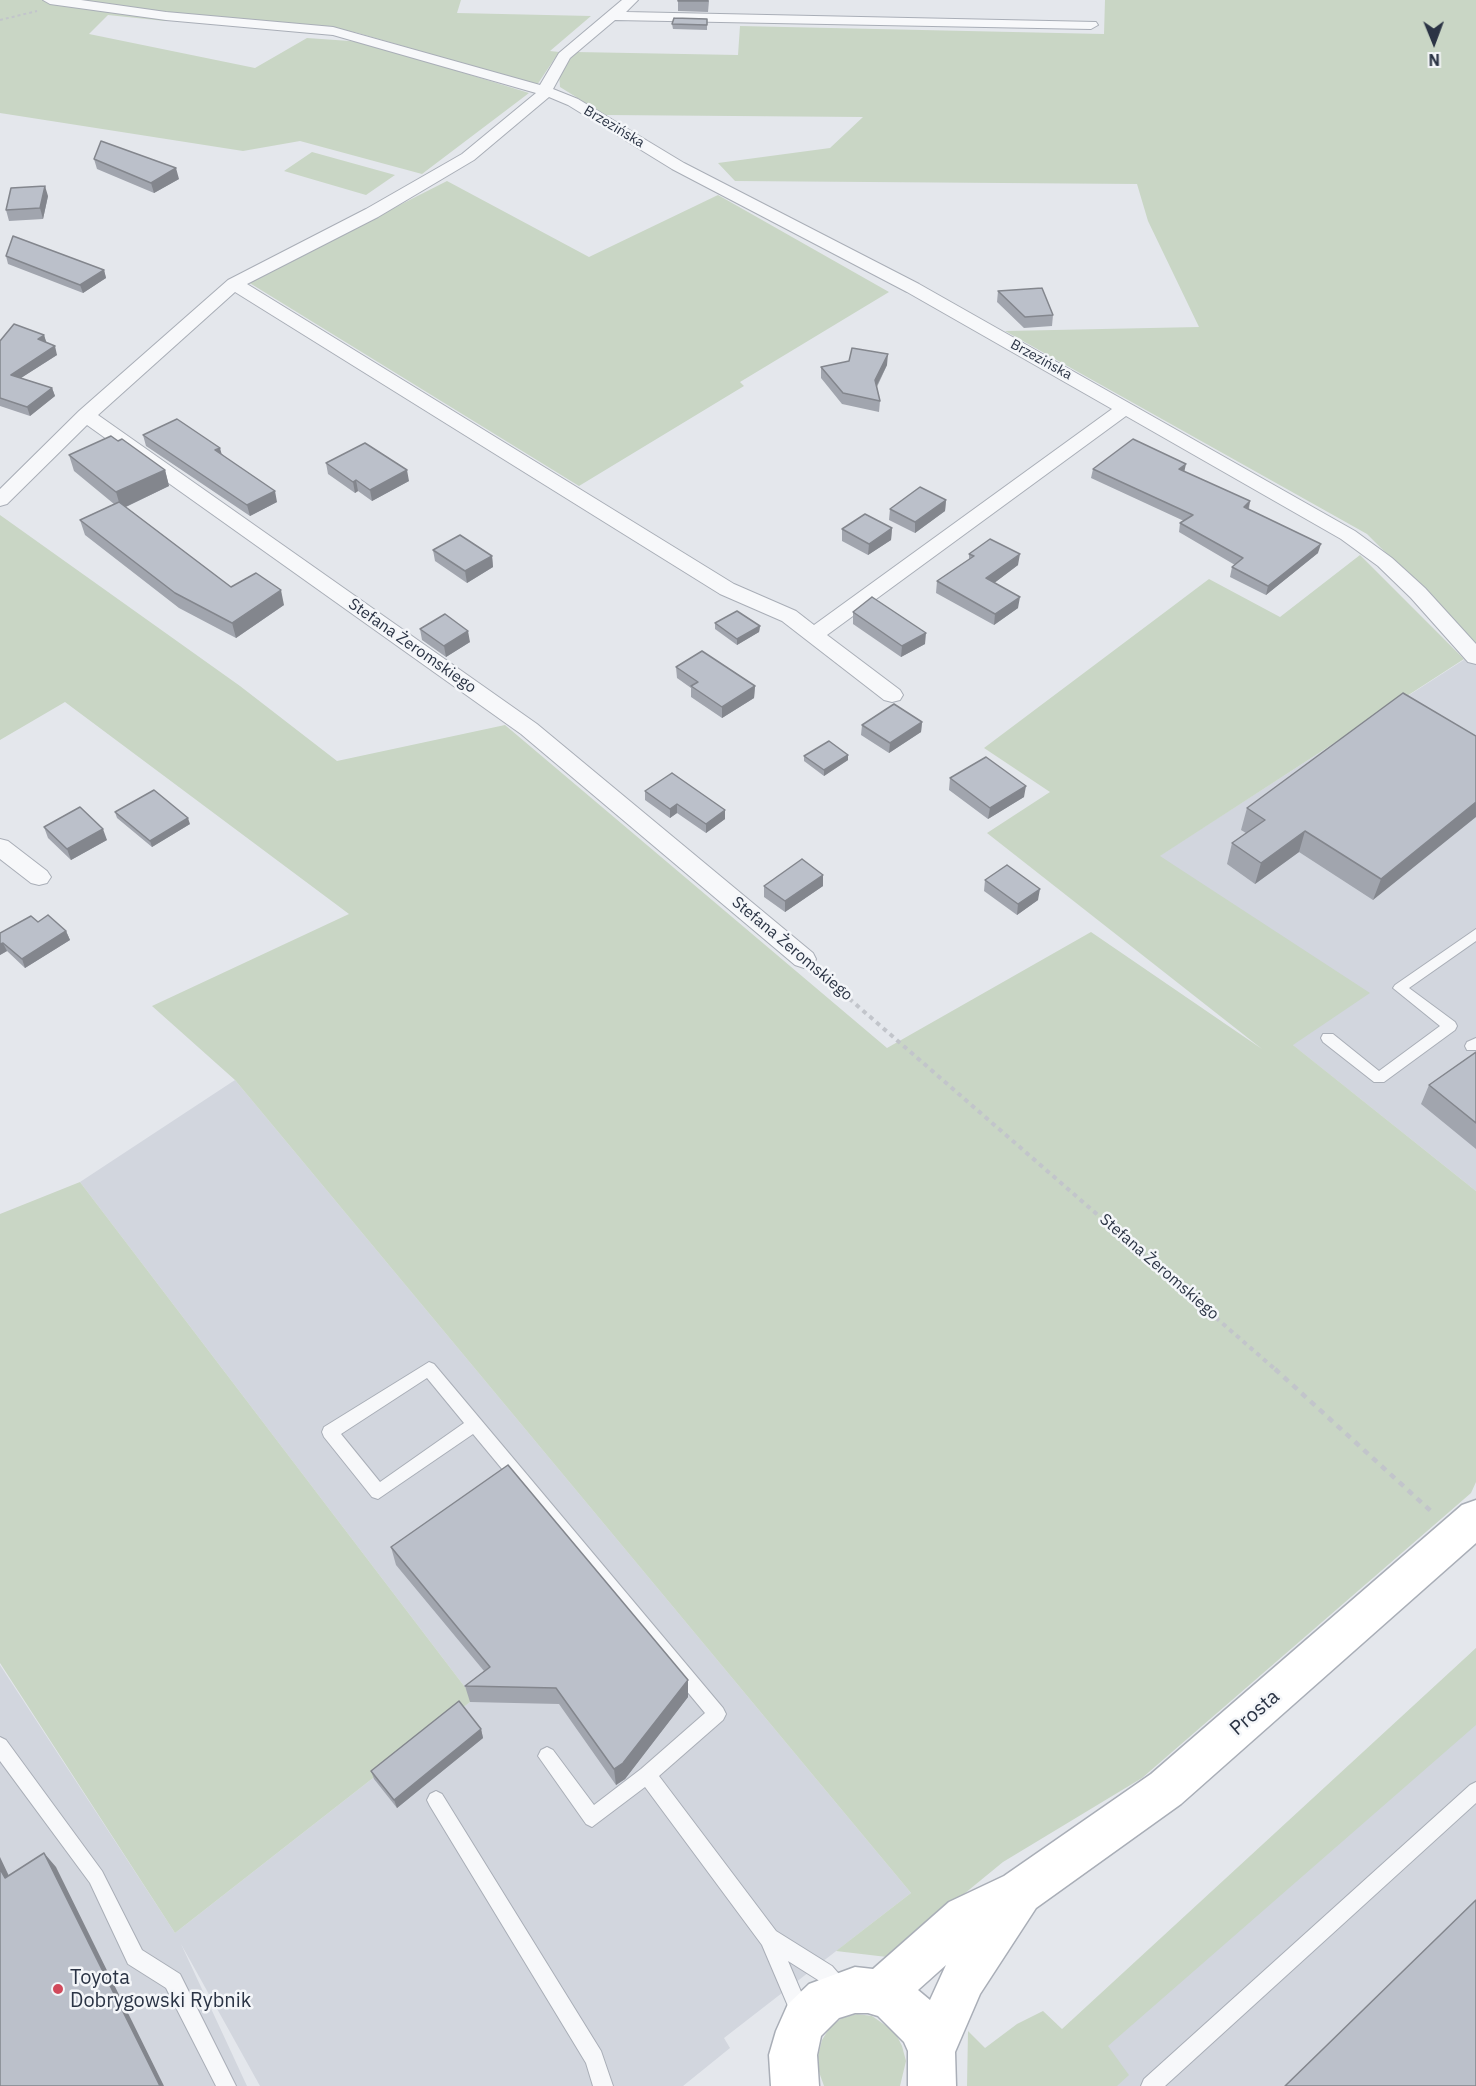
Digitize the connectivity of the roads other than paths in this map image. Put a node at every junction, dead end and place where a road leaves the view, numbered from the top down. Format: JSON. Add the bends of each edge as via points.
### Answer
{"nodes":[{"id":1,"x":50,"y":0,"type":"edge"},
{"id":2,"x":631,"y":0,"type":"edge"},
{"id":3,"x":613,"y":16,"type":"junction"},
{"id":4,"x":1091,"y":25,"type":"dead end"},
{"id":5,"x":546,"y":91,"type":"junction"},
{"id":6,"x":234,"y":285,"type":"junction"},
{"id":7,"x":1125,"y":408,"type":"junction"},
{"id":8,"x":86,"y":415,"type":"junction"},
{"id":9,"x":0,"y":500,"type":"edge"},
{"id":10,"x":816,"y":633,"type":"junction"},
{"id":11,"x":1476,"y":657,"type":"edge"},
{"id":12,"x":892,"y":695,"type":"dead end"},
{"id":13,"x":0,"y":847,"type":"edge"},
{"id":14,"x":39,"y":877,"type":"dead end"},
{"id":15,"x":1476,"y":934,"type":"edge"},
{"id":16,"x":804,"y":959,"type":"road end"},
{"id":17,"x":1328,"y":1038,"type":"dead end"},
{"id":18,"x":475,"y":1424,"type":"junction"},
{"id":19,"x":1466,"y":1527,"type":"edge"},
{"id":20,"x":0,"y":1746,"type":"edge"},
{"id":21,"x":547,"y":1756,"type":"dead end"},
{"id":22,"x":647,"y":1775,"type":"junction"},
{"id":23,"x":1476,"y":1791,"type":"edge"},
{"id":24,"x":436,"y":1800,"type":"dead end"},
{"id":25,"x":1020,"y":1892,"type":"junction"},
{"id":26,"x":769,"y":1938,"type":"junction"},
{"id":27,"x":861,"y":1993,"type":"junction"},
{"id":28,"x":804,"y":2020,"type":"junction"},
{"id":29,"x":931,"y":2069,"type":"edge"},
{"id":30,"x":793,"y":2084,"type":"edge"},
{"id":31,"x":226,"y":2086,"type":"edge"},
{"id":32,"x":603,"y":2086,"type":"edge"},
{"id":33,"x":1151,"y":2086,"type":"edge"}],
"edges":[{"from":1,"to":5,"type":"street","name":"Brzezińska","via":[[333,32]]},
{"from":2,"to":3,"type":"street"},
{"from":3,"to":4,"type":"street"},
{"from":3,"to":5,"type":"street","via":[[564,56]]},
{"from":5,"to":6,"type":"street","via":[[468,157],[372,213]]},
{"from":5,"to":7,"type":"street","name":"Brzezińska","via":[[573,102],[678,166],[874,267]]},
{"from":6,"to":8,"type":"street"},
{"from":6,"to":10,"type":"street","via":[[727,589],[789,616]]},
{"from":7,"to":10,"type":"street"},
{"from":7,"to":11,"type":"street","name":"Brzezińska","via":[[1368,548],[1418,593]]},
{"from":8,"to":9,"type":"street"},
{"from":8,"to":16,"type":"street","name":"Stefana Żeromskiego","via":[[529,729]]},
{"from":10,"to":12,"type":"street"},
{"from":13,"to":14,"type":"street"},
{"from":15,"to":17,"type":"lane","via":[[1400,988],[1450,1026],[1378,1078]]},
{"from":18,"to":18,"type":"lane","via":[[429,1369],[330,1432],[378,1492]]},
{"from":18,"to":22,"type":"lane","via":[[717,1714]]},
{"from":19,"to":25,"type":"main road","name":"Prosta","via":[[1166,1789]]},
{"from":20,"to":31,"type":"lane","via":[[96,1877],[135,1957],[173,1982]]},
{"from":21,"to":22,"type":"lane","via":[[592,1818]]},
{"from":22,"to":26,"type":"lane"},
{"from":23,"to":33,"type":"lane"},
{"from":24,"to":32,"type":"lane","via":[[594,2058]]},
{"from":25,"to":27,"type":"main road","name":"Prosta","via":[[965,1918]]},
{"from":25,"to":29,"type":"main road","name":"Prosta","via":[[964,1978]]},
{"from":26,"to":27,"type":"lane"},
{"from":26,"to":28,"type":"lane"},
{"from":27,"to":28,"type":"main road","name":"Prosta","via":[[825,2000]]},
{"from":27,"to":29,"type":"main road","via":[[903,2005],[921,2026]]},
{"from":28,"to":30,"type":"main road","via":[[794,2049]]}]}
